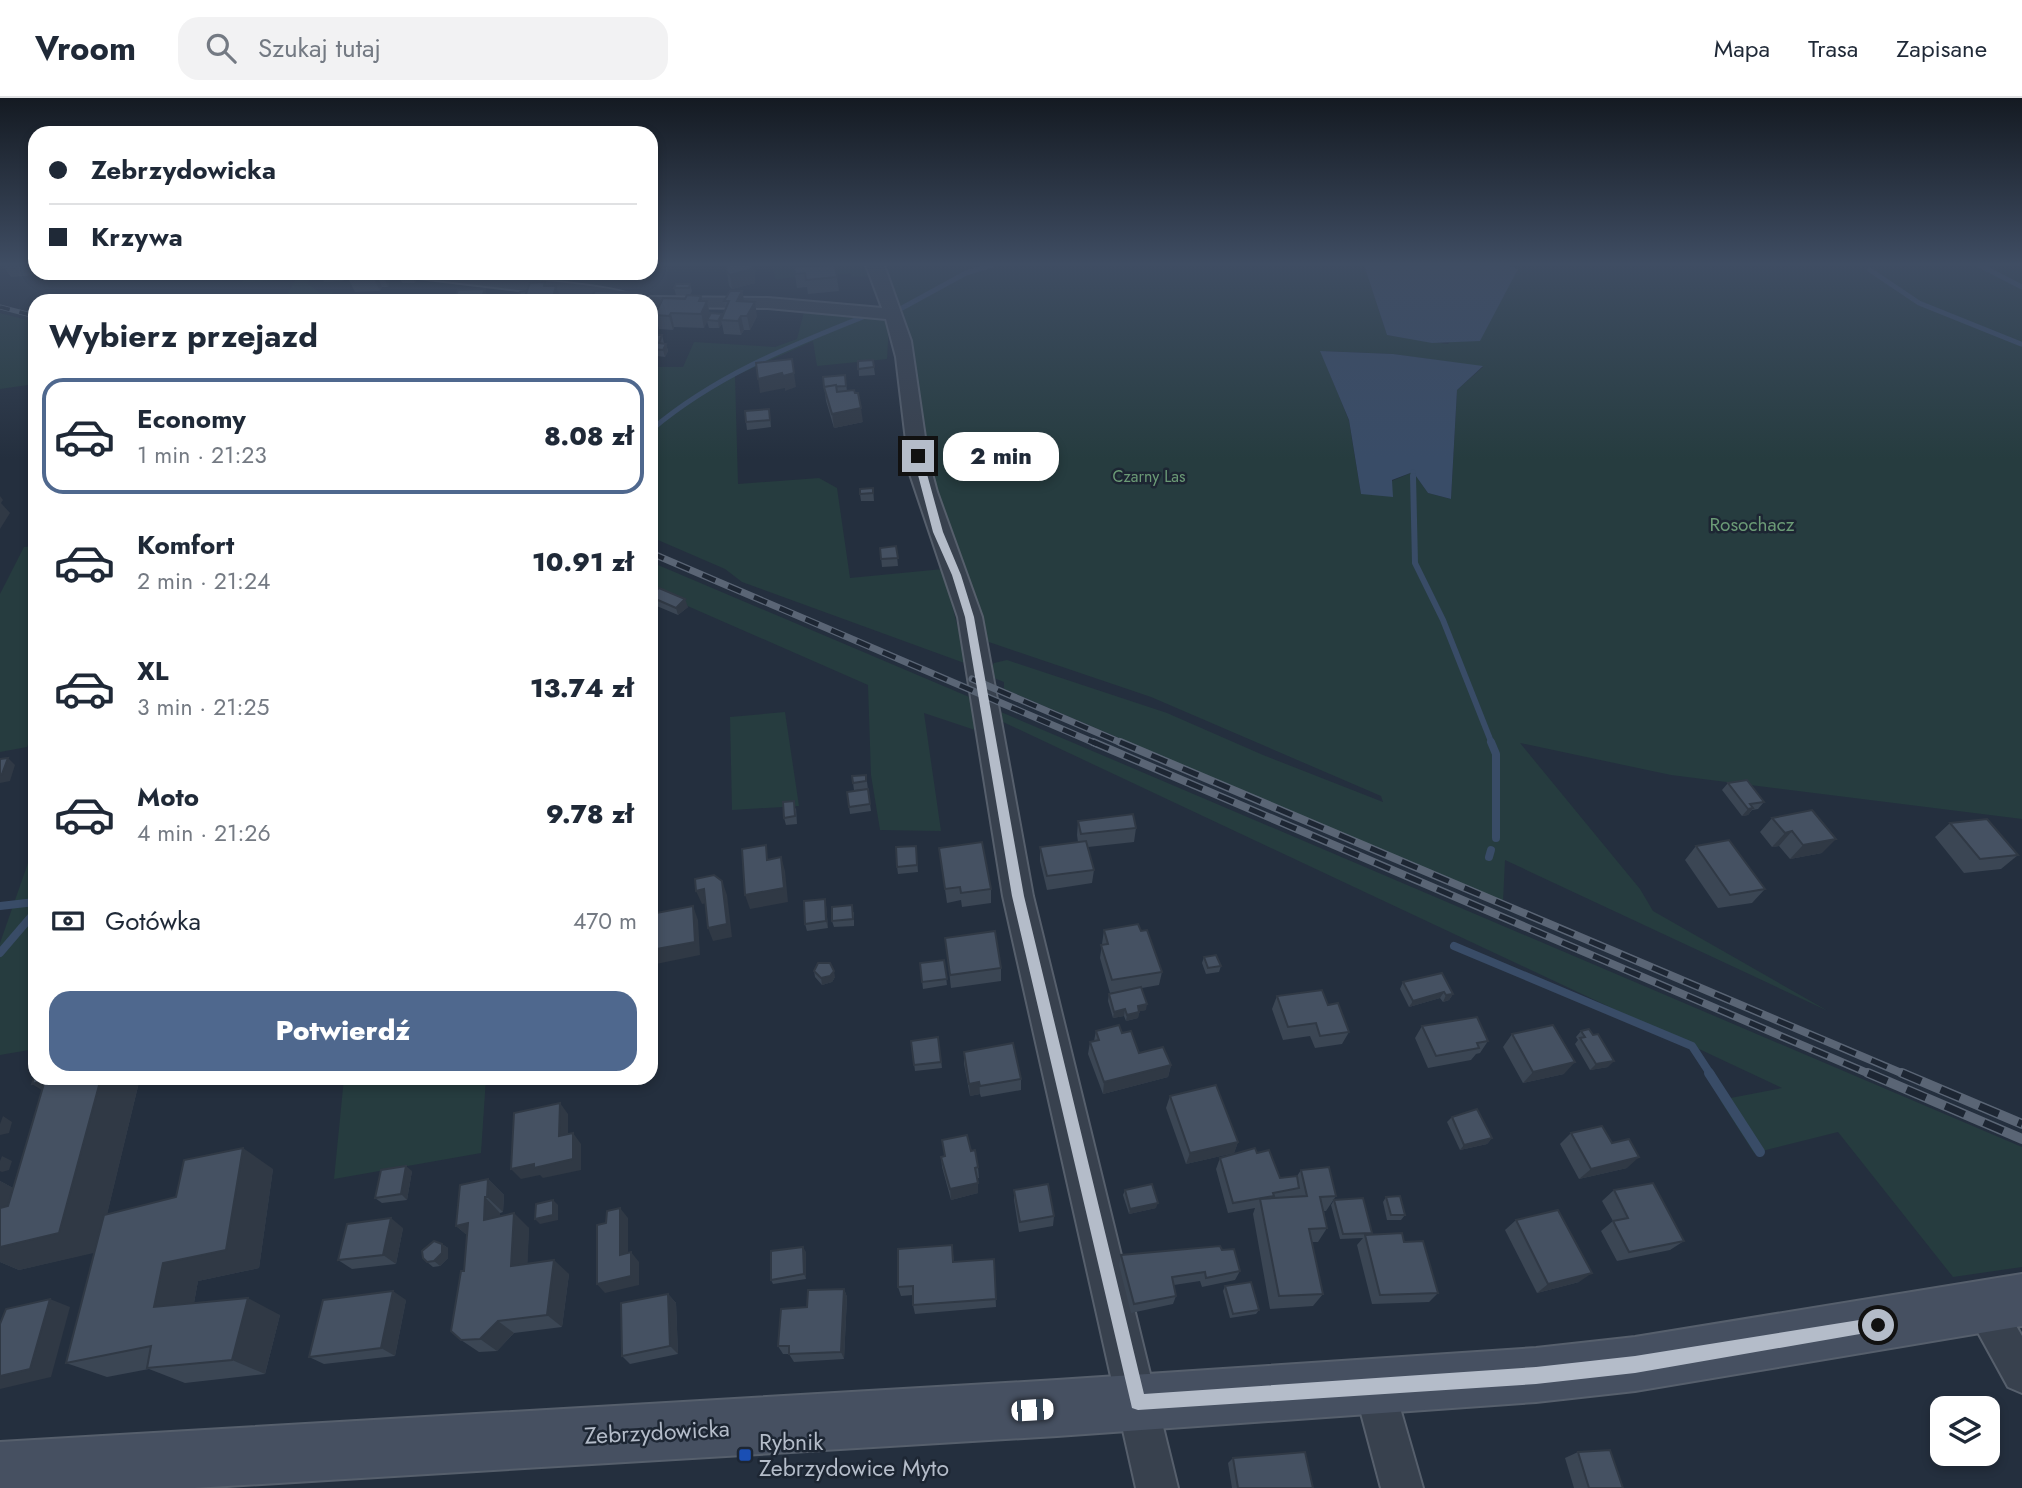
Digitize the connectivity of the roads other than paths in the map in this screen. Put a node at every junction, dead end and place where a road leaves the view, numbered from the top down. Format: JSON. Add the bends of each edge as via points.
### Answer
{"nodes":[{"id":1,"x":898,"y":330,"type":"edge"},
{"id":2,"x":2002,"y":1304,"type":"edge"},
{"id":3,"x":2022,"y":1373,"type":"edge"},
{"id":4,"x":1374,"y":1387,"type":"junction"},
{"id":5,"x":1138,"y":1402,"type":"junction"},
{"id":6,"x":0,"y":1471,"type":"edge"},
{"id":7,"x":1157,"y":1488,"type":"edge"},
{"id":8,"x":1402,"y":1488,"type":"edge"}],
"edges":[{"from":1,"to":5,"type":"street","via":[[922,475],[970,617],[1018,896]]},
{"from":2,"to":3,"type":"street"},
{"from":2,"to":4,"type":"street","name":"Zebrzydowicka","via":[[1635,1364]]},
{"from":4,"to":5,"type":"street","name":"Zebrzydowicka"},
{"from":4,"to":8,"type":"street"},
{"from":5,"to":6,"type":"street","name":"Zebrzydowicka"},
{"from":5,"to":7,"type":"street"}]}
